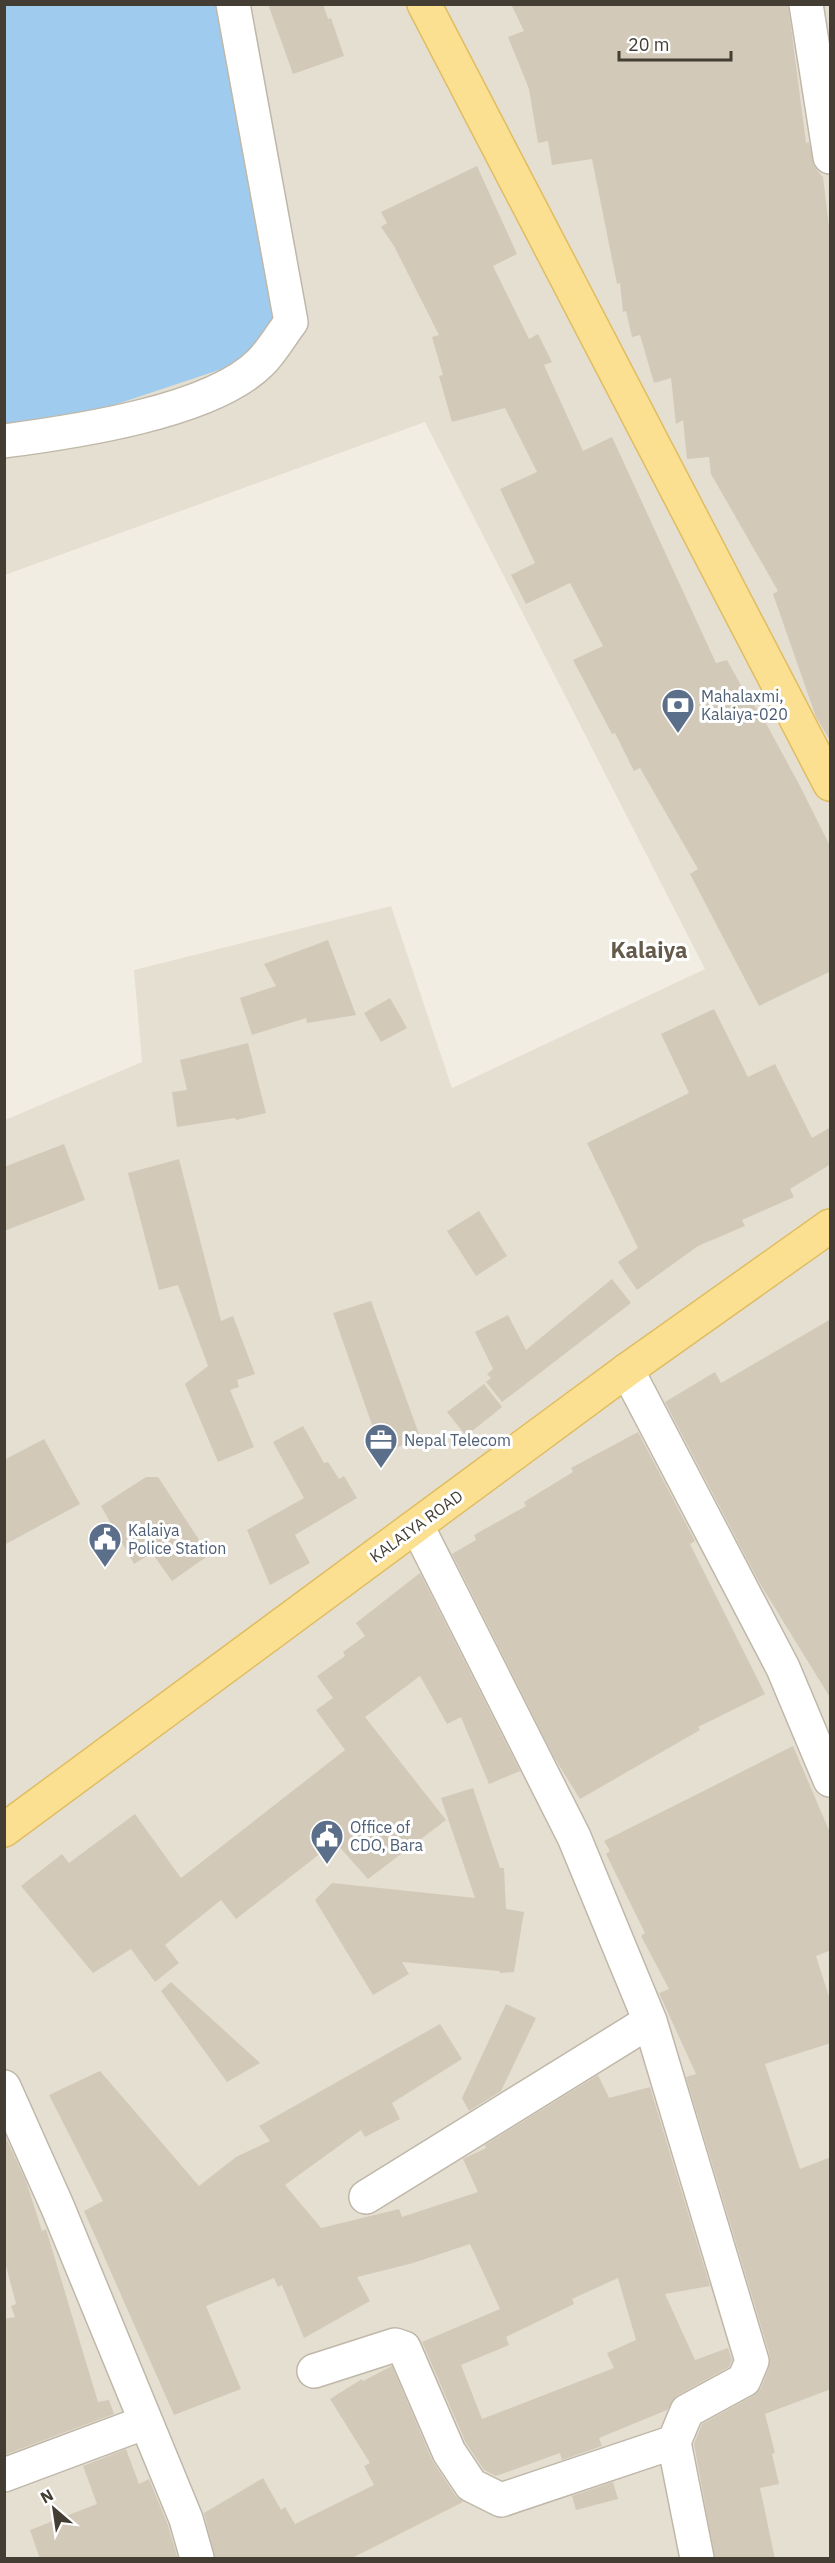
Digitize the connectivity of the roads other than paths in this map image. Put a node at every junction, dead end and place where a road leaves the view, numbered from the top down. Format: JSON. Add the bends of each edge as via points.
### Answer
{"nodes":[{"id":1,"x":233,"y":4,"type":"edge"},
{"id":2,"x":424,"y":4,"type":"edge"},
{"id":3,"x":806,"y":4,"type":"edge"},
{"id":4,"x":831,"y":157,"type":"edge"},
{"id":5,"x":4,"y":441,"type":"edge"},
{"id":6,"x":831,"y":784,"type":"edge"},
{"id":7,"x":831,"y":1226,"type":"edge"},
{"id":8,"x":627,"y":1370,"type":"junction"},
{"id":9,"x":417,"y":1526,"type":"junction"},
{"id":10,"x":831,"y":1780,"type":"edge"},
{"id":11,"x":4,"y":1830,"type":"edge"},
{"id":12,"x":650,"y":2021,"type":"junction"},
{"id":13,"x":4,"y":2087,"type":"edge"},
{"id":14,"x":366,"y":2197,"type":"dead end"},
{"id":15,"x":314,"y":2371,"type":"dead end"},
{"id":16,"x":146,"y":2422,"type":"junction"},
{"id":17,"x":674,"y":2442,"type":"junction"},
{"id":18,"x":4,"y":2475,"type":"edge"},
{"id":19,"x":197,"y":2559,"type":"edge"},
{"id":20,"x":697,"y":2559,"type":"edge"}],
"edges":[{"from":1,"to":5,"type":"street","via":[[291,322],[260,363],[214,394],[86,430]]},
{"from":2,"to":6,"type":"main road"},
{"from":3,"to":4,"type":"street"},
{"from":7,"to":8,"type":"main road","name":"KALAIYA ROAD"},
{"from":8,"to":9,"type":"main road","name":"KALAIYA ROAD"},
{"from":8,"to":10,"type":"street","via":[[783,1668]]},
{"from":9,"to":11,"type":"main road","name":"KALAIYA ROAD"},
{"from":9,"to":12,"type":"street","via":[[574,1837]]},
{"from":12,"to":14,"type":"street"},
{"from":12,"to":17,"type":"street","via":[[752,2361],[744,2380],[687,2411]]},
{"from":13,"to":16,"type":"street"},
{"from":15,"to":17,"type":"street","via":[[395,2345],[404,2348],[455,2460],[471,2485],[501,2500]]},
{"from":16,"to":18,"type":"street"},
{"from":16,"to":19,"type":"street","via":[[186,2519]]},
{"from":17,"to":20,"type":"street"}]}
